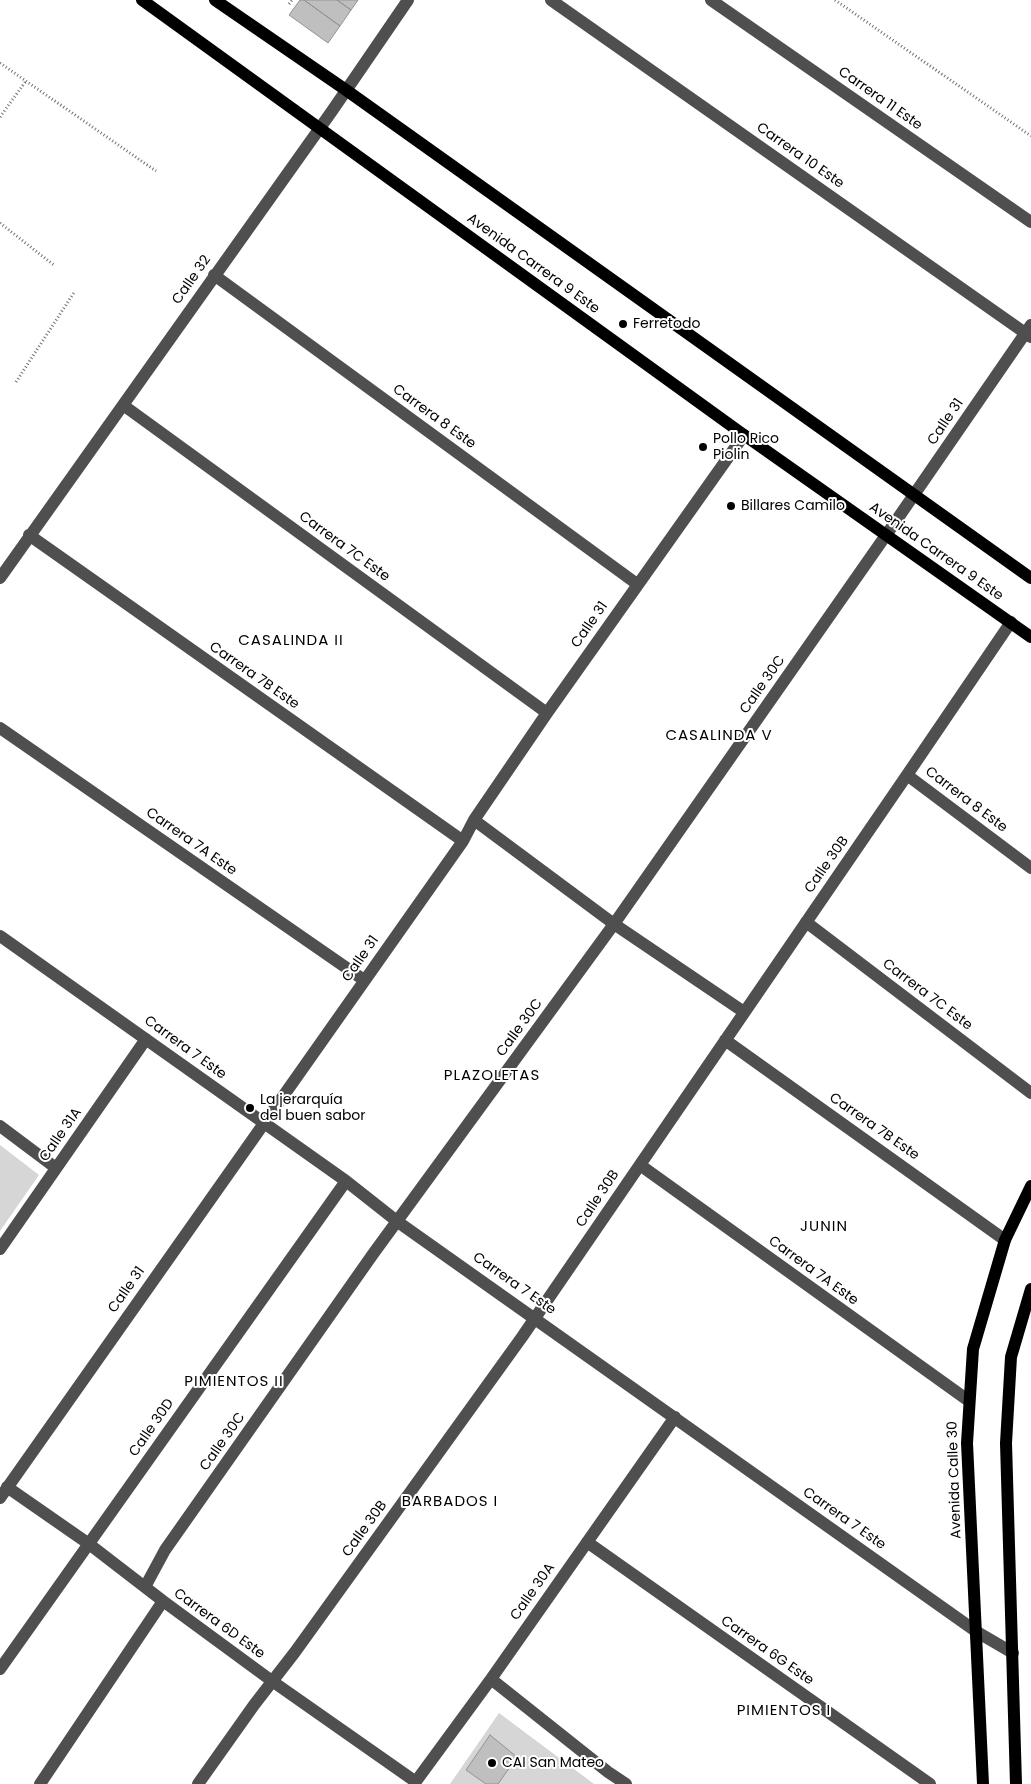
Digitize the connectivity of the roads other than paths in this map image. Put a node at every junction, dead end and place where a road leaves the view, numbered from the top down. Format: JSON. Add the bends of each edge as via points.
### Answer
{"nodes":[{"id":1,"x":142,"y":0,"type":"edge"},
{"id":2,"x":215,"y":0,"type":"edge"},
{"id":3,"x":408,"y":0,"type":"edge"},
{"id":4,"x":551,"y":0,"type":"edge"},
{"id":5,"x":711,"y":0,"type":"edge"},
{"id":6,"x":346,"y":90,"type":"junction"},
{"id":7,"x":320,"y":128,"type":"junction"},
{"id":8,"x":1031,"y":222,"type":"edge"},
{"id":9,"x":214,"y":275,"type":"junction"},
{"id":10,"x":1029,"y":331,"type":"edge"},
{"id":11,"x":123,"y":405,"type":"junction"},
{"id":12,"x":744,"y":436,"type":"junction"},
{"id":13,"x":915,"y":494,"type":"junction"},
{"id":14,"x":30,"y":535,"type":"junction"},
{"id":15,"x":886,"y":536,"type":"junction"},
{"id":16,"x":2,"y":570,"type":"edge"},
{"id":17,"x":1031,"y":578,"type":"edge"},
{"id":18,"x":638,"y":584,"type":"junction"},
{"id":19,"x":1011,"y":622,"type":"junction"},
{"id":20,"x":1031,"y":637,"type":"edge"},
{"id":21,"x":547,"y":713,"type":"junction"},
{"id":22,"x":0,"y":728,"type":"edge"},
{"id":23,"x":907,"y":775,"type":"junction"},
{"id":24,"x":474,"y":820,"type":"junction"},
{"id":25,"x":463,"y":841,"type":"junction"},
{"id":26,"x":1031,"y":868,"type":"edge"},
{"id":27,"x":806,"y":922,"type":"junction"},
{"id":28,"x":614,"y":924,"type":"junction"},
{"id":29,"x":0,"y":936,"type":"edge"},
{"id":30,"x":364,"y":980,"type":"junction"},
{"id":31,"x":744,"y":1012,"type":"junction"},
{"id":32,"x":146,"y":1039,"type":"junction"},
{"id":33,"x":725,"y":1040,"type":"junction"},
{"id":34,"x":1031,"y":1093,"type":"edge"},
{"id":35,"x":263,"y":1123,"type":"junction"},
{"id":36,"x":0,"y":1126,"type":"edge"},
{"id":37,"x":640,"y":1164,"type":"junction"},
{"id":38,"x":56,"y":1168,"type":"junction"},
{"id":39,"x":346,"y":1181,"type":"junction"},
{"id":40,"x":1031,"y":1186,"type":"edge"},
{"id":41,"x":398,"y":1222,"type":"junction"},
{"id":42,"x":1005,"y":1240,"type":"junction"},
{"id":43,"x":0,"y":1249,"type":"edge"},
{"id":44,"x":1031,"y":1289,"type":"edge"},
{"id":45,"x":535,"y":1317,"type":"junction"},
{"id":46,"x":969,"y":1401,"type":"junction"},
{"id":47,"x":675,"y":1417,"type":"junction"},
{"id":48,"x":3,"y":1492,"type":"edge"},
{"id":49,"x":587,"y":1542,"type":"junction"},
{"id":50,"x":89,"y":1544,"type":"junction"},
{"id":51,"x":145,"y":1587,"type":"junction"},
{"id":52,"x":163,"y":1601,"type":"junction"},
{"id":53,"x":977,"y":1632,"type":"junction"},
{"id":54,"x":1012,"y":1653,"type":"junction"},
{"id":55,"x":0,"y":1669,"type":"edge"},
{"id":56,"x":491,"y":1679,"type":"junction"},
{"id":57,"x":272,"y":1681,"type":"junction"},
{"id":58,"x":415,"y":1783,"type":"edge"},
{"id":59,"x":40,"y":1784,"type":"edge"},
{"id":60,"x":198,"y":1784,"type":"edge"},
{"id":61,"x":626,"y":1784,"type":"edge"},
{"id":62,"x":930,"y":1784,"type":"edge"},
{"id":63,"x":983,"y":1784,"type":"edge"},
{"id":64,"x":1016,"y":1784,"type":"edge"}],
"edges":[{"from":1,"to":7,"type":"main road","name":"Avenida Carrera 9 Este"},
{"from":2,"to":6,"type":"main road"},
{"from":3,"to":6,"type":"street","name":"Calle 32"},
{"from":4,"to":10,"type":"street","name":"Carrera 10 Este"},
{"from":5,"to":8,"type":"street","name":"Carrera 11 Este"},
{"from":6,"to":7,"type":"street","name":"Calle 32"},
{"from":6,"to":13,"type":"main road"},
{"from":7,"to":9,"type":"street","name":"Calle 32"},
{"from":7,"to":12,"type":"main road","name":"Avenida Carrera 9 Este"},
{"from":9,"to":11,"type":"street","name":"Calle 32"},
{"from":9,"to":18,"type":"street","name":"Carrera 8 Este"},
{"from":10,"to":13,"type":"street","name":"Calle 31"},
{"from":11,"to":14,"type":"street","name":"Calle 32"},
{"from":11,"to":21,"type":"street","name":"Carrera 7C Este"},
{"from":12,"to":15,"type":"main road","name":"Avenida Carrera 9 Este"},
{"from":12,"to":18,"type":"street","name":"Calle 31"},
{"from":13,"to":15,"type":"street","name":"Calle 31"},
{"from":13,"to":17,"type":"main road"},
{"from":14,"to":16,"type":"street","name":"Calle 32"},
{"from":14,"to":25,"type":"street","name":"Carrera 7B Este"},
{"from":15,"to":19,"type":"main road","name":"Avenida Carrera 9 Este"},
{"from":15,"to":28,"type":"street","name":"Calle 30C"},
{"from":18,"to":21,"type":"street","name":"Calle 31"},
{"from":19,"to":20,"type":"main road","name":"Avenida Carrera 9 Este"},
{"from":19,"to":23,"type":"street","name":"Calle 30B"},
{"from":21,"to":24,"type":"street","name":"Calle 31"},
{"from":22,"to":30,"type":"street","name":"Carrera 7A Este"},
{"from":23,"to":26,"type":"street","name":"Carrera 8 Este"},
{"from":23,"to":27,"type":"street","name":"Calle 30B"},
{"from":24,"to":25,"type":"street","name":"Calle 31"},
{"from":24,"to":28,"type":"street"},
{"from":25,"to":30,"type":"street","name":"Calle 31"},
{"from":27,"to":31,"type":"street","name":"Calle 30B"},
{"from":27,"to":34,"type":"street","name":"Carrera 7C Este"},
{"from":28,"to":31,"type":"street"},
{"from":28,"to":41,"type":"street","name":"Calle 30C"},
{"from":29,"to":32,"type":"street","name":"Carrera 7 Este"},
{"from":30,"to":35,"type":"street","name":"Calle 31"},
{"from":31,"to":33,"type":"street","name":"Calle 30B"},
{"from":32,"to":35,"type":"street","name":"Carrera 7 Este"},
{"from":32,"to":38,"type":"street","name":"Calle 31A"},
{"from":33,"to":37,"type":"street","name":"Calle 30B"},
{"from":33,"to":42,"type":"street","name":"Carrera 7B Este"},
{"from":35,"to":39,"type":"street","name":"Carrera 7 Este"},
{"from":35,"to":48,"type":"street","name":"Calle 31"},
{"from":36,"to":38,"type":"street"},
{"from":37,"to":45,"type":"street","name":"Calle 30B"},
{"from":37,"to":46,"type":"street","name":"Carrera 7A Este"},
{"from":38,"to":43,"type":"street","name":"Calle 31A"},
{"from":39,"to":41,"type":"street","name":"Carrera 7 Este"},
{"from":39,"to":50,"type":"street","name":"Calle 30D"},
{"from":40,"to":42,"type":"main road","name":"Avenida Calle 30"},
{"from":41,"to":45,"type":"street","name":"Carrera 7 Este"},
{"from":41,"to":51,"type":"street","name":"Calle 30C","via":[[165,1550]]},
{"from":42,"to":46,"type":"main road","name":"Avenida Calle 30","via":[[973,1349]]},
{"from":44,"to":54,"type":"main road","via":[[1011,1358],[1006,1443]]},
{"from":45,"to":47,"type":"street","name":"Carrera 7 Este"},
{"from":45,"to":57,"type":"street","name":"Calle 30B"},
{"from":46,"to":53,"type":"main road","name":"Avenida Calle 30","via":[[967,1443]]},
{"from":47,"to":49,"type":"street","name":"Calle 30A"},
{"from":47,"to":53,"type":"street","name":"Carrera 7 Este"},
{"from":48,"to":50,"type":"street","name":"Carrera 6D Este"},
{"from":49,"to":56,"type":"street","name":"Calle 30A"},
{"from":49,"to":62,"type":"street","name":"Carrera 6G Este"},
{"from":50,"to":51,"type":"street","name":"Carrera 6D Este"},
{"from":50,"to":55,"type":"street","name":"Calle 30D"},
{"from":51,"to":52,"type":"street","name":"Carrera 6D Este"},
{"from":52,"to":57,"type":"street","name":"Carrera 6D Este"},
{"from":52,"to":59,"type":"street"},
{"from":53,"to":54,"type":"street","name":"Carrera 7 Este"},
{"from":53,"to":63,"type":"main road","name":"Avenida Calle 30"},
{"from":54,"to":64,"type":"main road"},
{"from":56,"to":58,"type":"street","name":"Calle 30A"},
{"from":56,"to":61,"type":"street"},
{"from":57,"to":58,"type":"street","name":"Carrera 6D Este"},
{"from":57,"to":60,"type":"street","name":"Calle 30B"}]}
